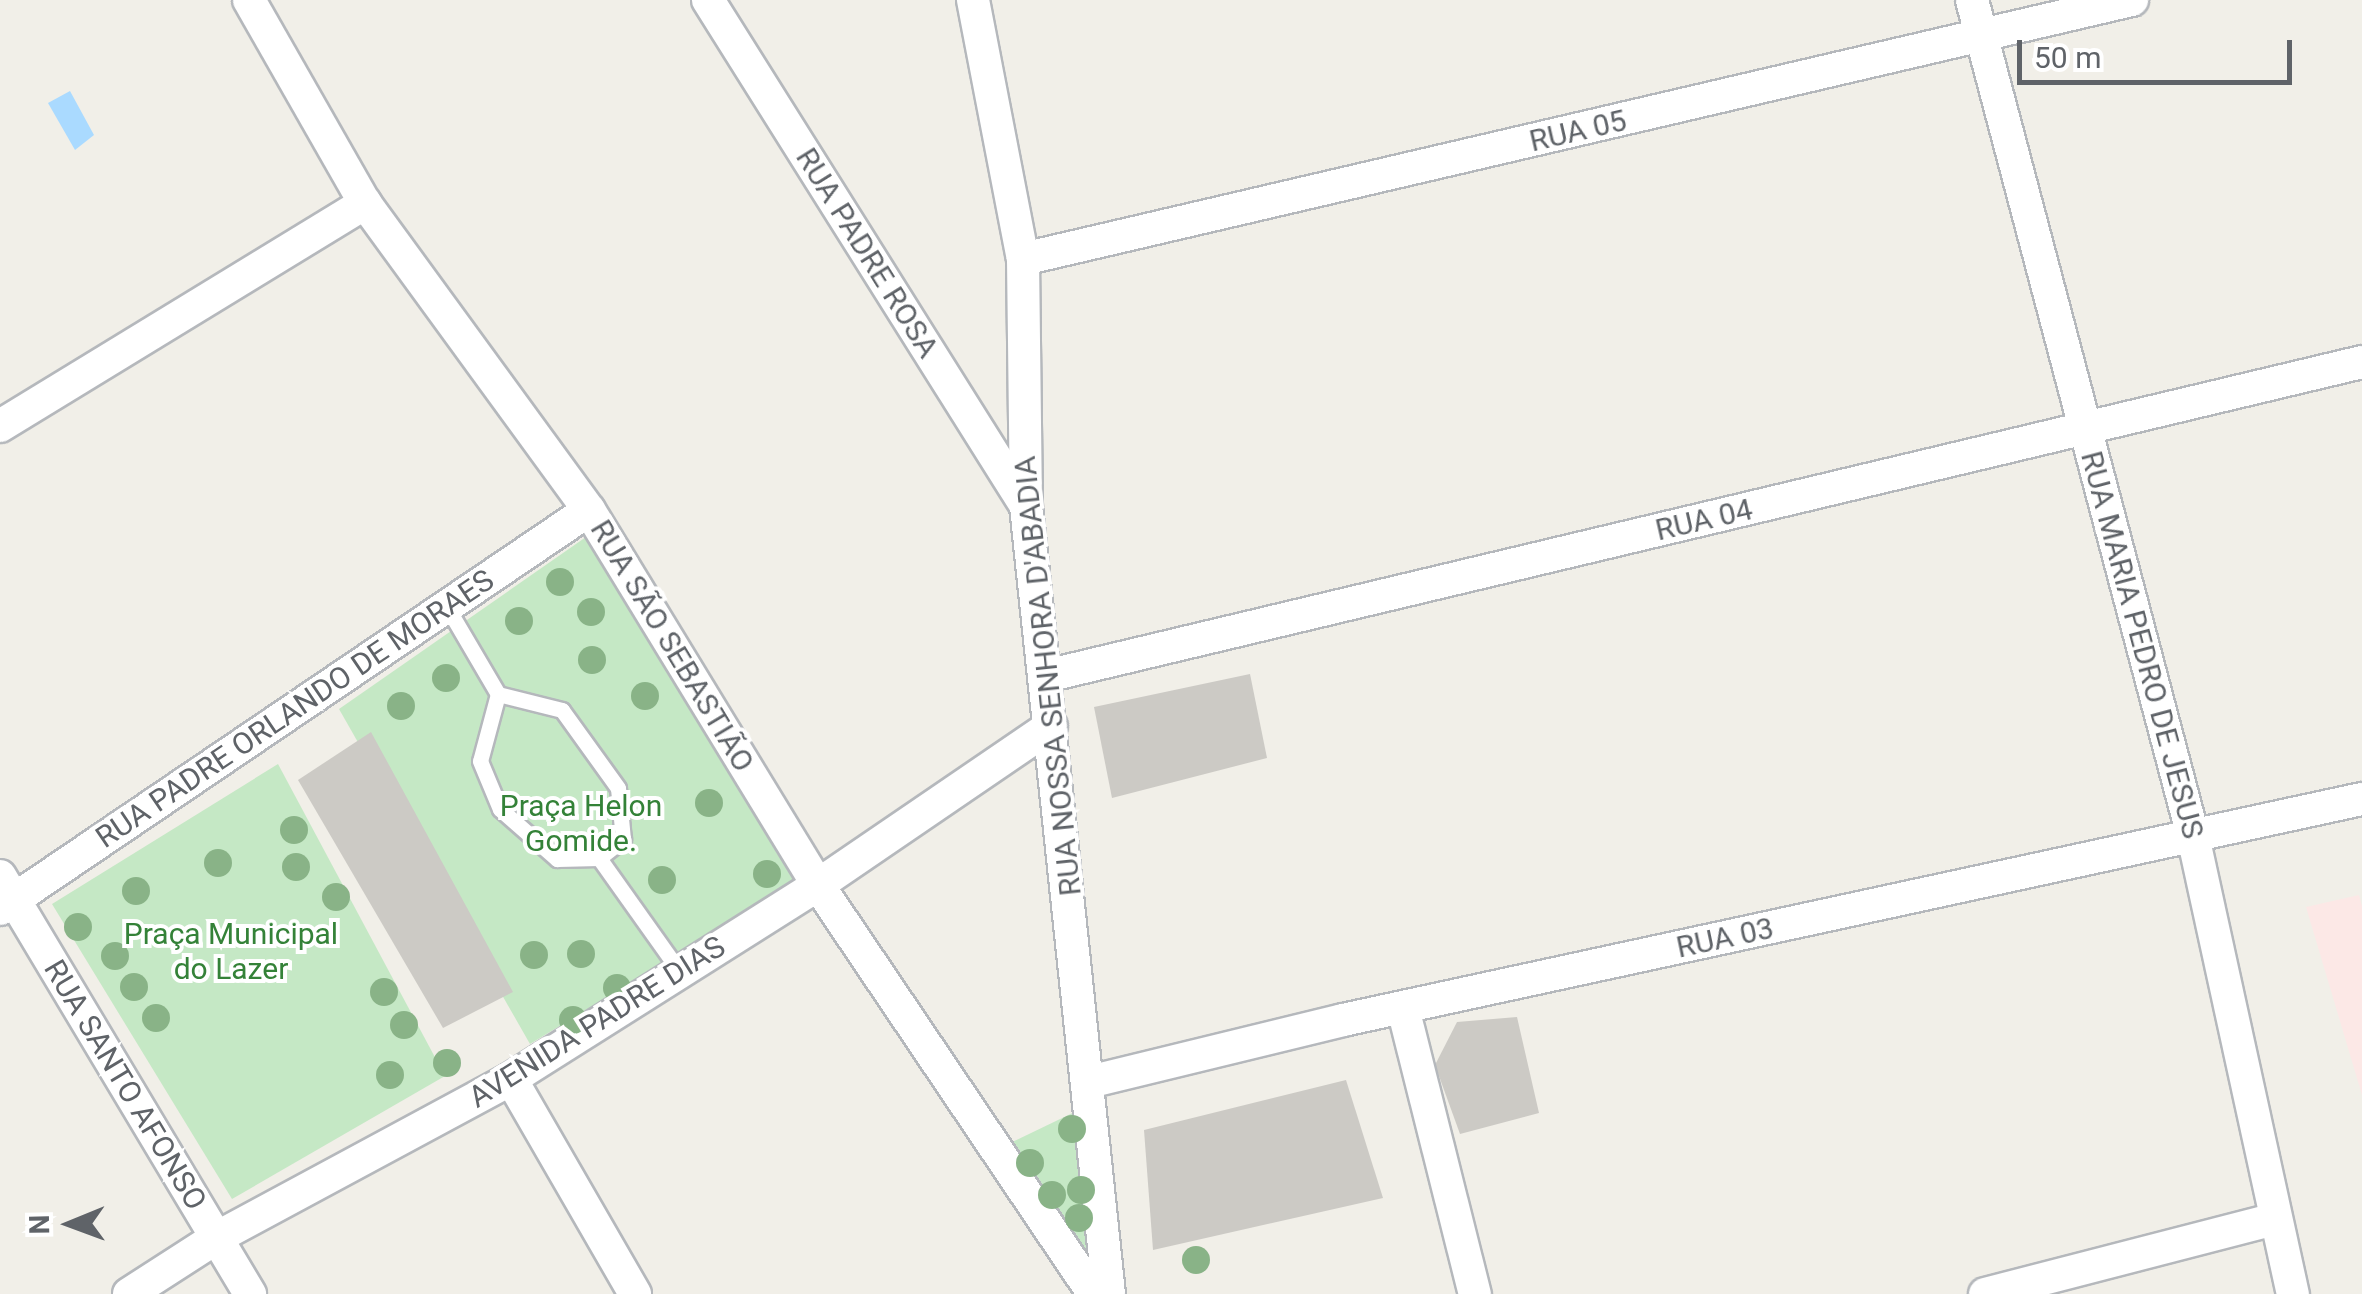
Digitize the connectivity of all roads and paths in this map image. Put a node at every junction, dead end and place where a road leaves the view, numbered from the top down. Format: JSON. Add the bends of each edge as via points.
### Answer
{"nodes":[{"id":1,"x":249,"y":0,"type":"edge"},
{"id":2,"x":708,"y":0,"type":"edge"},
{"id":3,"x":973,"y":0,"type":"edge"},
{"id":4,"x":1972,"y":0,"type":"edge"},
{"id":5,"x":2132,"y":0,"type":"edge"},
{"id":6,"x":1982,"y":38,"type":"junction"},
{"id":7,"x":365,"y":203,"type":"junction"},
{"id":8,"x":1023,"y":259,"type":"junction"},
{"id":9,"x":2362,"y":362,"type":"edge"},
{"id":10,"x":0,"y":426,"type":"edge"},
{"id":11,"x":2086,"y":430,"type":"junction"},
{"id":12,"x":1026,"y":506,"type":"junction"},
{"id":13,"x":590,"y":510,"type":"junction"},
{"id":14,"x":447,"y":606,"type":"junction"},
{"id":15,"x":1046,"y":676,"type":"junction"},
{"id":16,"x":498,"y":694,"type":"junction"},
{"id":17,"x":1051,"y":726,"type":"junction"},
{"id":18,"x":2362,"y":799,"type":"edge"},
{"id":19,"x":2193,"y":836,"type":"junction"},
{"id":20,"x":598,"y":858,"type":"junction"},
{"id":21,"x":818,"y":885,"type":"junction"},
{"id":22,"x":5,"y":895,"type":"edge"},
{"id":23,"x":680,"y":972,"type":"junction"},
{"id":24,"x":1403,"y":1008,"type":"junction"},
{"id":25,"x":510,"y":1079,"type":"junction"},
{"id":26,"x":1089,"y":1082,"type":"junction"},
{"id":27,"x":2275,"y":1219,"type":"junction"},
{"id":28,"x":216,"y":1238,"type":"junction"},
{"id":29,"x":129,"y":1294,"type":"edge"},
{"id":30,"x":250,"y":1294,"type":"edge"},
{"id":31,"x":635,"y":1294,"type":"edge"},
{"id":32,"x":1094,"y":1294,"type":"edge"},
{"id":33,"x":1109,"y":1294,"type":"edge"},
{"id":34,"x":1476,"y":1294,"type":"edge"},
{"id":35,"x":1986,"y":1294,"type":"edge"},
{"id":36,"x":2292,"y":1294,"type":"edge"}],
"edges":[{"from":1,"to":7,"type":"street","name":"RUA SÃO SEBASTIÃO"},
{"from":2,"to":12,"type":"street","name":"RUA PADRE ROSA"},
{"from":3,"to":8,"type":"street","name":"RUA NOSSA SENHORA D'ABADIA"},
{"from":4,"to":6,"type":"street","name":"RUA MARIA PEDRO DE JESUS"},
{"from":5,"to":6,"type":"street","name":"RUA 05"},
{"from":6,"to":8,"type":"street","name":"RUA 05"},
{"from":6,"to":11,"type":"street","name":"RUA MARIA PEDRO DE JESUS"},
{"from":7,"to":10,"type":"street"},
{"from":7,"to":13,"type":"street","name":"RUA SÃO SEBASTIÃO"},
{"from":8,"to":12,"type":"street","name":"RUA NOSSA SENHORA D'ABADIA"},
{"from":9,"to":11,"type":"street","name":"RUA 04"},
{"from":11,"to":15,"type":"street","name":"RUA 04"},
{"from":11,"to":19,"type":"street","name":"RUA MARIA PEDRO DE JESUS"},
{"from":12,"to":15,"type":"street","name":"RUA NOSSA SENHORA D'ABADIA"},
{"from":13,"to":14,"type":"street","name":"RUA PADRE ORLANDO DE MORAES"},
{"from":13,"to":21,"type":"street","name":"RUA SÃO SEBASTIÃO"},
{"from":14,"to":16,"type":"lane"},
{"from":14,"to":22,"type":"street","name":"RUA PADRE ORLANDO DE MORAES"},
{"from":15,"to":17,"type":"street","name":"RUA NOSSA SENHORA D'ABADIA"},
{"from":16,"to":20,"type":"lane","via":[[480,762],[500,808],[557,858]]},
{"from":16,"to":20,"type":"lane","via":[[562,710],[618,788],[623,839]]},
{"from":17,"to":21,"type":"street","name":"AVENIDA PADRE DIAS"},
{"from":17,"to":26,"type":"street","name":"RUA NOSSA SENHORA D'ABADIA"},
{"from":18,"to":19,"type":"street","name":"RUA 03"},
{"from":19,"to":24,"type":"street","name":"RUA 03"},
{"from":19,"to":27,"type":"street","name":"RUA MARIA PEDRO DE JESUS"},
{"from":20,"to":23,"type":"lane"},
{"from":21,"to":23,"type":"street","name":"AVENIDA PADRE DIAS"},
{"from":21,"to":32,"type":"street","name":"RUA SÃO SEBASTIÃO"},
{"from":22,"to":28,"type":"street","name":"RUA SANTO AFONSO"},
{"from":23,"to":25,"type":"street","name":"AVENIDA PADRE DIAS"},
{"from":24,"to":26,"type":"street","name":"RUA 03"},
{"from":24,"to":34,"type":"street"},
{"from":25,"to":28,"type":"street","name":"AVENIDA PADRE DIAS"},
{"from":25,"to":31,"type":"street"},
{"from":26,"to":33,"type":"street","name":"RUA NOSSA SENHORA D'ABADIA"},
{"from":27,"to":35,"type":"street"},
{"from":27,"to":36,"type":"street","name":"RUA MARIA PEDRO DE JESUS"},
{"from":28,"to":29,"type":"street","name":"AVENIDA PADRE DIAS"},
{"from":28,"to":30,"type":"street","name":"RUA SANTO AFONSO"}]}
